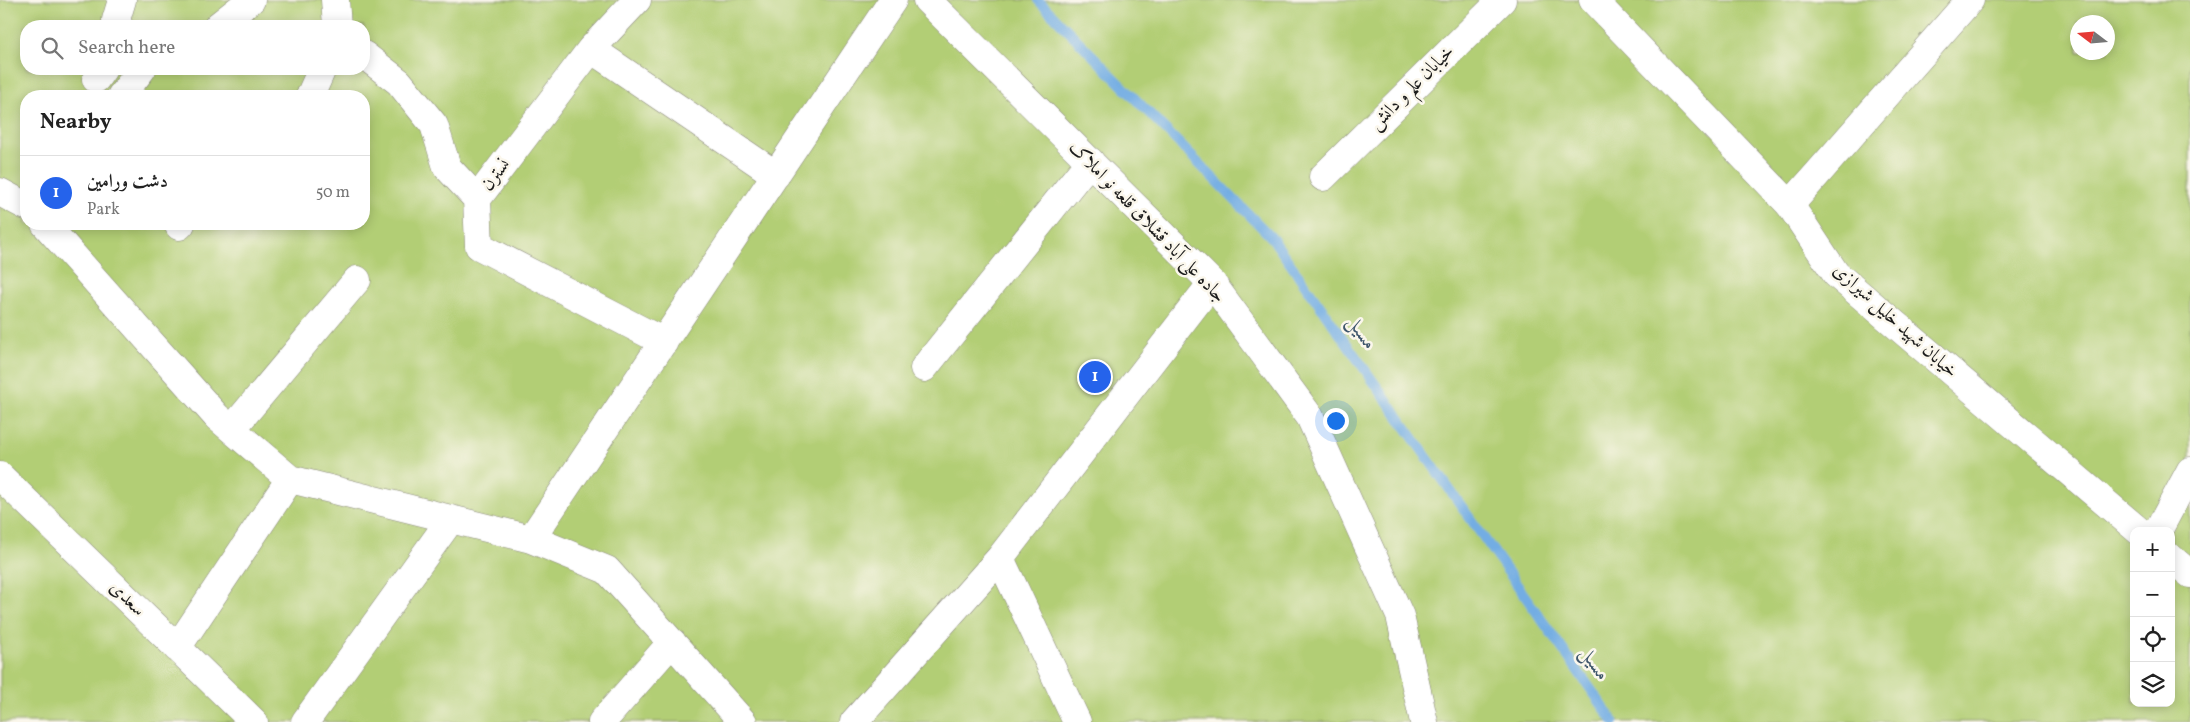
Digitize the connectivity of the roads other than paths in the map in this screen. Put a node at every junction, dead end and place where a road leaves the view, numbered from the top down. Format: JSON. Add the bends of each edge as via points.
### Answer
{"nodes":[{"id":1,"x":122,"y":0,"type":"edge"},
{"id":2,"x":251,"y":0,"type":"edge"},
{"id":3,"x":335,"y":0,"type":"edge"},
{"id":4,"x":637,"y":0,"type":"edge"},
{"id":5,"x":893,"y":0,"type":"edge"},
{"id":6,"x":928,"y":0,"type":"edge"},
{"id":7,"x":1502,"y":0,"type":"edge"},
{"id":8,"x":1593,"y":0,"type":"edge"},
{"id":9,"x":1970,"y":0,"type":"edge"},
{"id":10,"x":116,"y":20,"type":"edge"},
{"id":11,"x":226,"y":20,"type":"edge"},
{"id":12,"x":337,"y":20,"type":"edge"},
{"id":13,"x":591,"y":49,"type":"junction"},
{"id":14,"x":370,"y":60,"type":"edge"},
{"id":15,"x":137,"y":75,"type":"edge"},
{"id":16,"x":319,"y":75,"type":"edge"},
{"id":17,"x":126,"y":90,"type":"edge"},
{"id":18,"x":313,"y":90,"type":"edge"},
{"id":19,"x":1090,"y":161,"type":"junction"},
{"id":20,"x":776,"y":175,"type":"junction"},
{"id":21,"x":1323,"y":177,"type":"dead end"},
{"id":22,"x":0,"y":192,"type":"edge"},
{"id":23,"x":477,"y":199,"type":"junction"},
{"id":24,"x":20,"y":203,"type":"edge"},
{"id":25,"x":1790,"y":205,"type":"junction"},
{"id":26,"x":50,"y":230,"type":"edge"},
{"id":27,"x":357,"y":280,"type":"dead end"},
{"id":28,"x":1212,"y":283,"type":"junction"},
{"id":29,"x":664,"y":342,"type":"junction"},
{"id":30,"x":924,"y":368,"type":"dead end"},
{"id":31,"x":232,"y":430,"type":"junction"},
{"id":32,"x":2190,"y":471,"type":"edge"},
{"id":33,"x":0,"y":476,"type":"edge"},
{"id":34,"x":290,"y":479,"type":"junction"},
{"id":35,"x":452,"y":519,"type":"junction"},
{"id":36,"x":2134,"y":527,"type":"edge"},
{"id":37,"x":2160,"y":527,"type":"edge"},
{"id":38,"x":531,"y":538,"type":"junction"},
{"id":39,"x":1000,"y":558,"type":"junction"},
{"id":40,"x":2175,"y":561,"type":"edge"},
{"id":41,"x":2190,"y":574,"type":"edge"},
{"id":42,"x":672,"y":642,"type":"junction"},
{"id":43,"x":177,"y":648,"type":"junction"},
{"id":44,"x":254,"y":722,"type":"edge"},
{"id":45,"x":305,"y":722,"type":"edge"},
{"id":46,"x":602,"y":722,"type":"edge"},
{"id":47,"x":743,"y":722,"type":"edge"},
{"id":48,"x":854,"y":722,"type":"edge"},
{"id":49,"x":1077,"y":722,"type":"edge"},
{"id":50,"x":1424,"y":722,"type":"edge"}],
"edges":[{"from":1,"to":10,"type":"street"},
{"from":2,"to":11,"type":"street"},
{"from":3,"to":12,"type":"street"},
{"from":4,"to":13,"type":"street","name":"نسترن"},
{"from":5,"to":20,"type":"street"},
{"from":6,"to":19,"type":"street","name":"جاده علی آباد قشلاق قلعه نو املاک"},
{"from":7,"to":21,"type":"street","name":"خیابان علم و دانش"},
{"from":8,"to":25,"type":"street","name":"خیابان شهید خلیل شیرازی"},
{"from":9,"to":25,"type":"street"},
{"from":13,"to":20,"type":"street"},
{"from":13,"to":23,"type":"street","name":"نسترن"},
{"from":14,"to":23,"type":"street","via":[[399,82],[434,125],[447,167]]},
{"from":15,"to":17,"type":"street"},
{"from":16,"to":18,"type":"street"},
{"from":19,"to":28,"type":"street","name":"جاده علی آباد قشلاق قلعه نو املاک"},
{"from":19,"to":30,"type":"street"},
{"from":20,"to":29,"type":"street"},
{"from":22,"to":24,"type":"street"},
{"from":23,"to":29,"type":"street","name":"نسترن","via":[[479,246]]},
{"from":25,"to":36,"type":"street","name":"خیابان شهید خلیل شیرازی","via":[[1836,274]]},
{"from":26,"to":31,"type":"street"},
{"from":27,"to":31,"type":"street"},
{"from":28,"to":39,"type":"street"},
{"from":28,"to":50,"type":"street","name":"جاده علی آباد قشلاق قلعه نو املاک","via":[[1310,417],[1400,616]]},
{"from":29,"to":38,"type":"street"},
{"from":31,"to":34,"type":"street"},
{"from":32,"to":37,"type":"street"},
{"from":33,"to":43,"type":"street","name":"سعدی"},
{"from":34,"to":35,"type":"street"},
{"from":34,"to":43,"type":"street"},
{"from":35,"to":38,"type":"street"},
{"from":35,"to":45,"type":"street"},
{"from":38,"to":42,"type":"street","via":[[608,570]]},
{"from":39,"to":48,"type":"street"},
{"from":39,"to":49,"type":"street"},
{"from":40,"to":41,"type":"street"},
{"from":42,"to":46,"type":"street"},
{"from":42,"to":47,"type":"street"},
{"from":43,"to":44,"type":"street","name":"سعدی"}]}
